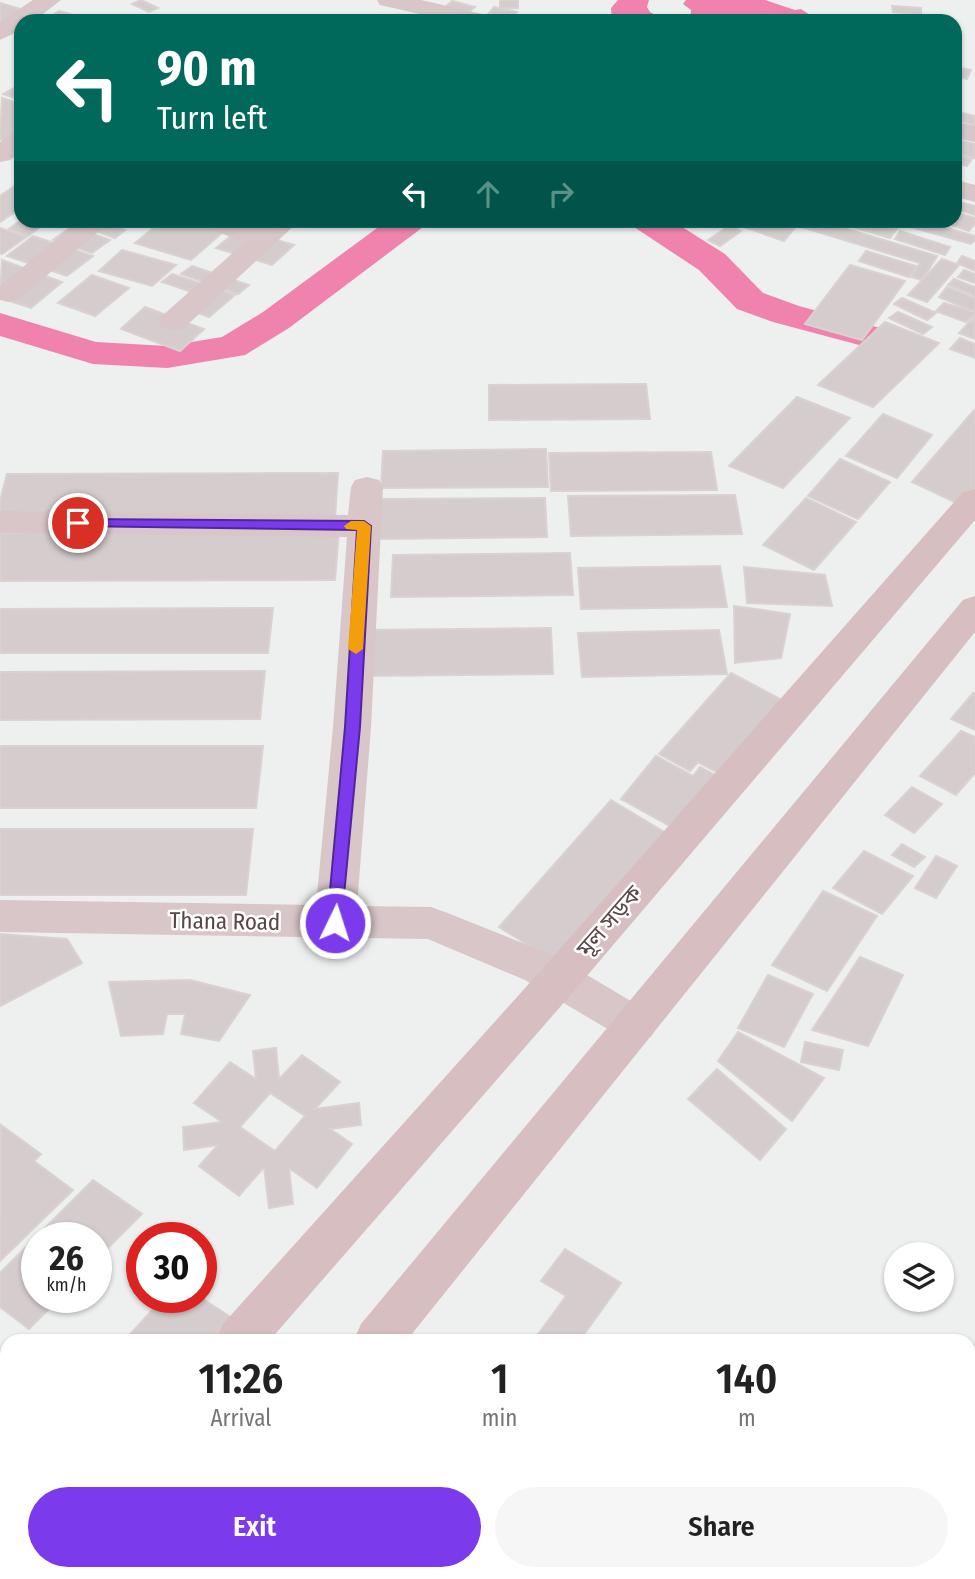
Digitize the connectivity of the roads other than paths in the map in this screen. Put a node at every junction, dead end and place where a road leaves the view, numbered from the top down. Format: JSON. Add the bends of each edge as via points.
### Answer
{"nodes":[{"id":1,"x":49,"y":0,"type":"edge"},
{"id":2,"x":389,"y":0,"type":"edge"},
{"id":3,"x":28,"y":14,"type":"edge"},
{"id":4,"x":451,"y":14,"type":"edge"},
{"id":5,"x":88,"y":228,"type":"edge"},
{"id":6,"x":276,"y":230,"type":"edge"},
{"id":7,"x":9,"y":293,"type":"dead end"},
{"id":8,"x":173,"y":322,"type":"dead end"},
{"id":9,"x":367,"y":487,"type":"dead end"},
{"id":10,"x":975,"y":499,"type":"edge"},
{"id":11,"x":0,"y":522,"type":"edge"},
{"id":12,"x":364,"y":526,"type":"junction"},
{"id":13,"x":975,"y":608,"type":"edge"},
{"id":14,"x":0,"y":916,"type":"edge"},
{"id":15,"x":335,"y":923,"type":"junction"},
{"id":16,"x":559,"y":979,"type":"junction"},
{"id":17,"x":636,"y":1025,"type":"junction"},
{"id":18,"x":245,"y":1334,"type":"edge"},
{"id":19,"x":383,"y":1334,"type":"edge"}],
"edges":[{"from":1,"to":3,"type":"street"},
{"from":2,"to":4,"type":"street"},
{"from":5,"to":7,"type":"street"},
{"from":6,"to":8,"type":"street"},
{"from":9,"to":12,"type":"street"},
{"from":10,"to":16,"type":"street","name":"মূল সড়ক"},
{"from":11,"to":12,"type":"street"},
{"from":12,"to":15,"type":"street"},
{"from":13,"to":17,"type":"street"},
{"from":14,"to":15,"type":"street","name":"Thana Road"},
{"from":15,"to":16,"type":"street","name":"Thana Road","via":[[431,923]]},
{"from":16,"to":17,"type":"street","name":"Thana Road"},
{"from":16,"to":18,"type":"street","name":"মূল সড়ক"},
{"from":17,"to":19,"type":"street"}]}
